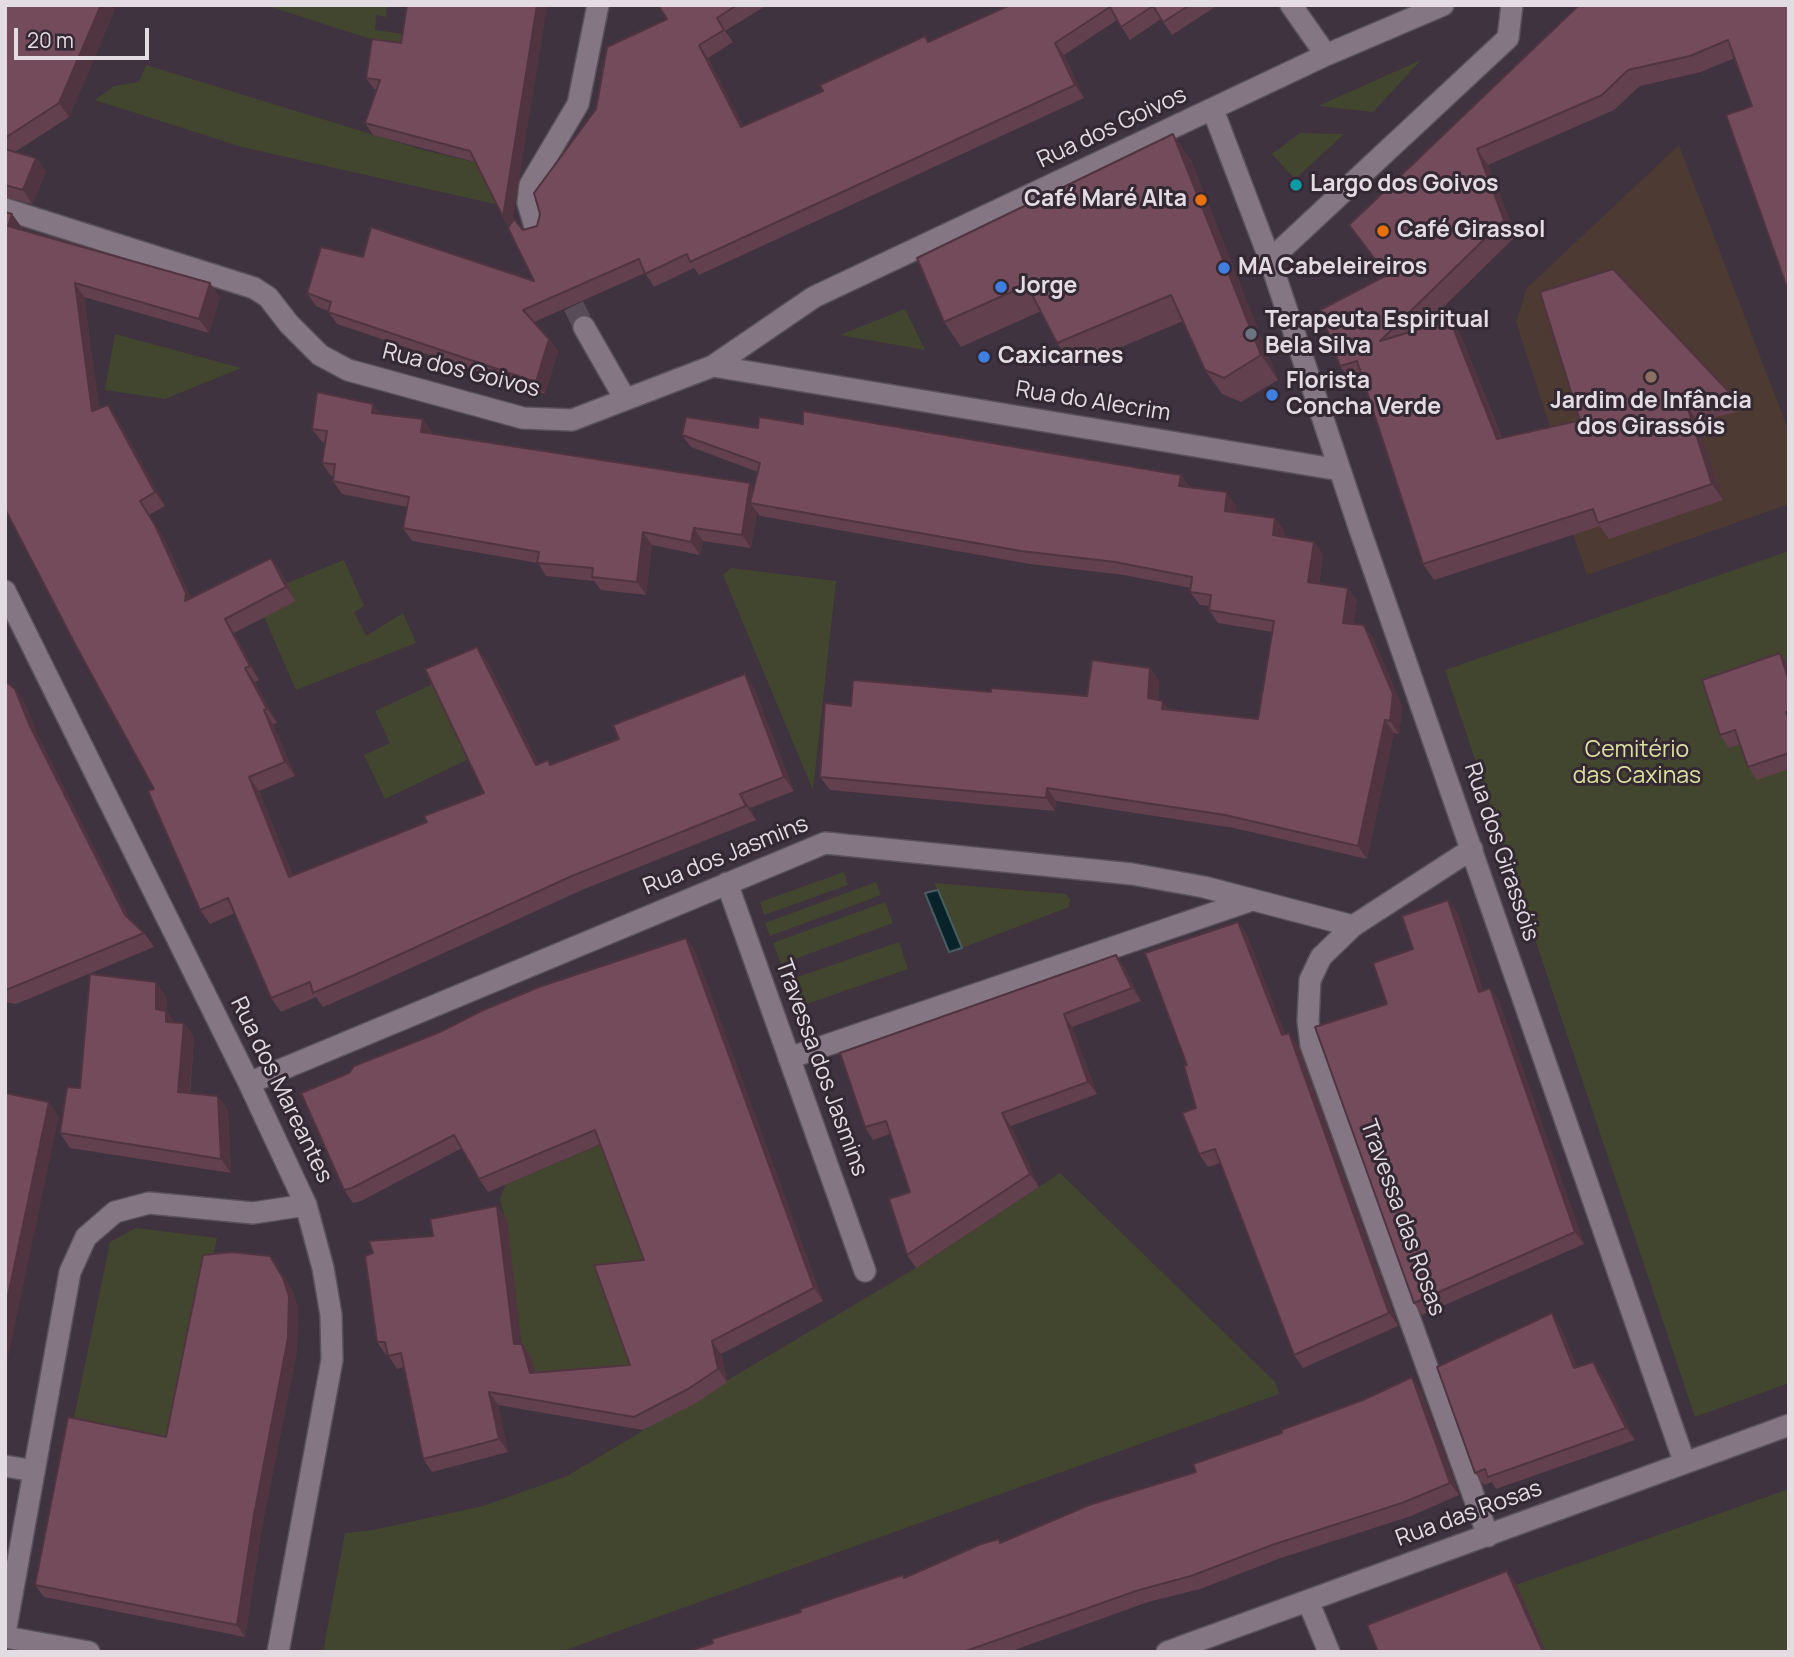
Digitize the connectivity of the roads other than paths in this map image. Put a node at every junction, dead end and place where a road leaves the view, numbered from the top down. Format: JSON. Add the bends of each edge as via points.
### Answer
{"nodes":[{"id":1,"x":597,"y":5,"type":"edge"},
{"id":2,"x":1291,"y":5,"type":"edge"},
{"id":3,"x":1443,"y":5,"type":"edge"},
{"id":4,"x":1512,"y":5,"type":"edge"},
{"id":5,"x":1326,"y":55,"type":"junction"},
{"id":6,"x":1213,"y":110,"type":"junction"},
{"id":7,"x":5,"y":209,"type":"edge"},
{"id":8,"x":536,"y":230,"type":"edge"},
{"id":9,"x":1270,"y":260,"type":"junction"},
{"id":10,"x":584,"y":327,"type":"tunnel mouth"},
{"id":11,"x":713,"y":366,"type":"junction"},
{"id":12,"x":625,"y":399,"type":"junction"},
{"id":13,"x":1340,"y":470,"type":"junction"},
{"id":14,"x":5,"y":591,"type":"edge"},
{"id":15,"x":12,"y":621,"type":"edge"},
{"id":16,"x":1472,"y":849,"type":"junction"},
{"id":17,"x":727,"y":883,"type":"junction"},
{"id":18,"x":1252,"y":900,"type":"junction"},
{"id":19,"x":1353,"y":926,"type":"junction"},
{"id":20,"x":789,"y":1058,"type":"junction"},
{"id":21,"x":249,"y":1083,"type":"junction"},
{"id":22,"x":306,"y":1205,"type":"junction"},
{"id":23,"x":865,"y":1271,"type":"dead end"},
{"id":24,"x":1789,"y":1425,"type":"edge"},
{"id":25,"x":1684,"y":1461,"type":"junction"},
{"id":26,"x":5,"y":1466,"type":"edge"},
{"id":27,"x":34,"y":1471,"type":"junction"},
{"id":28,"x":1488,"y":1536,"type":"junction"},
{"id":29,"x":1308,"y":1601,"type":"junction"},
{"id":30,"x":5,"y":1635,"type":"edge"},
{"id":31,"x":89,"y":1652,"type":"edge"},
{"id":32,"x":278,"y":1652,"type":"edge"},
{"id":33,"x":1167,"y":1652,"type":"edge"},
{"id":34,"x":1329,"y":1652,"type":"edge"}],
"edges":[{"from":1,"to":8,"type":"street","via":[[578,104],[530,185],[528,203]]},
{"from":2,"to":5,"type":"street"},
{"from":3,"to":5,"type":"street","name":"Rua dos Goivos"},
{"from":4,"to":9,"type":"street","via":[[1507,38]]},
{"from":5,"to":6,"type":"street","name":"Rua dos Goivos"},
{"from":6,"to":9,"type":"street","name":"Rua dos Girassóis"},
{"from":6,"to":11,"type":"street","name":"Rua dos Goivos","via":[[814,297]]},
{"from":7,"to":12,"type":"street","name":"Rua dos Goivos","via":[[254,288],[268,297],[320,355],[348,370],[523,418],[572,421]]},
{"from":9,"to":13,"type":"street","name":"Rua dos Girassóis"},
{"from":10,"to":12,"type":"street"},
{"from":11,"to":12,"type":"street","name":"Rua dos Goivos"},
{"from":11,"to":13,"type":"street","name":"Rua do Alecrim"},
{"from":13,"to":16,"type":"street","name":"Rua dos Girassóis"},
{"from":14,"to":15,"type":"street","name":"Rua dos Mareantes"},
{"from":15,"to":21,"type":"street","name":"Rua dos Mareantes"},
{"from":16,"to":19,"type":"street"},
{"from":16,"to":25,"type":"street","name":"Rua dos Girassóis"},
{"from":17,"to":18,"type":"street","name":"Rua dos Jasmins","via":[[825,843],[1132,874]]},
{"from":17,"to":20,"type":"street","name":"Travessa dos Jasmins"},
{"from":17,"to":21,"type":"street","name":"Rua dos Jasmins"},
{"from":18,"to":19,"type":"street","name":"Rua dos Jasmins"},
{"from":18,"to":20,"type":"street"},
{"from":19,"to":28,"type":"street","name":"Travessa das Rosas","via":[[1321,957],[1310,980],[1311,1045]]},
{"from":20,"to":23,"type":"street","name":"Travessa dos Jasmins"},
{"from":21,"to":22,"type":"street","name":"Rua dos Mareantes"},
{"from":22,"to":27,"type":"street","via":[[253,1213],[149,1203],[115,1212],[86,1237],[70,1272]]},
{"from":22,"to":32,"type":"street","name":"Rua dos Mareantes","via":[[331,1315],[332,1360]]},
{"from":24,"to":25,"type":"street","name":"Rua das Rosas"},
{"from":25,"to":28,"type":"street","name":"Rua das Rosas"},
{"from":26,"to":27,"type":"street"},
{"from":27,"to":30,"type":"street"},
{"from":28,"to":29,"type":"street","name":"Rua das Rosas"},
{"from":29,"to":33,"type":"street","name":"Rua das Rosas"},
{"from":29,"to":34,"type":"street"},
{"from":30,"to":31,"type":"street"}]}
